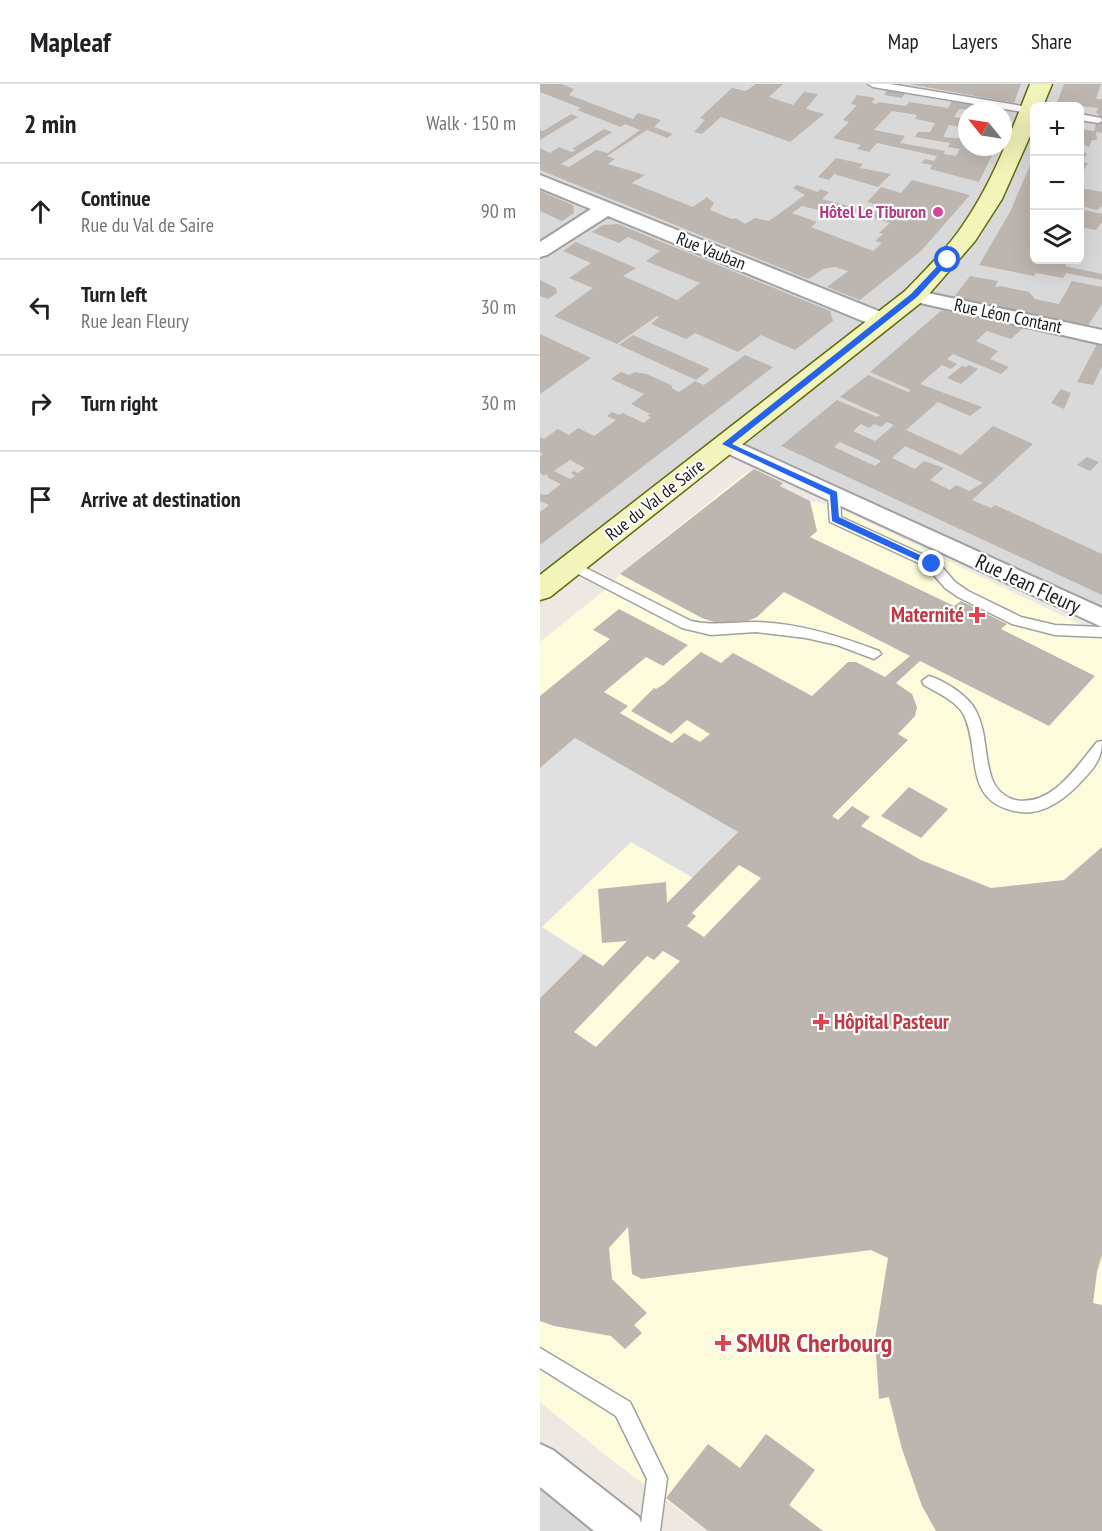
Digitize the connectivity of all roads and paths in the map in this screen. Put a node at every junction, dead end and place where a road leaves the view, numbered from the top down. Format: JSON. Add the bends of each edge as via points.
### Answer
{"nodes":[{"id":1,"x":873,"y":84,"type":"edge"},
{"id":2,"x":1041,"y":84,"type":"edge"},
{"id":3,"x":1035,"y":102,"type":"edge"},
{"id":4,"x":1030,"y":110,"type":"edge"},
{"id":5,"x":1030,"y":116,"type":"edge"},
{"id":6,"x":1084,"y":118,"type":"edge"},
{"id":7,"x":1098,"y":120,"type":"dead end"},
{"id":8,"x":540,"y":181,"type":"edge"},
{"id":9,"x":606,"y":208,"type":"junction"},
{"id":10,"x":540,"y":251,"type":"edge"},
{"id":11,"x":914,"y":296,"type":"junction"},
{"id":12,"x":883,"y":321,"type":"junction"},
{"id":13,"x":1102,"y":337,"type":"edge"},
{"id":14,"x":726,"y":444,"type":"junction"},
{"id":15,"x":834,"y":494,"type":"junction"},
{"id":16,"x":572,"y":565,"type":"junction"},
{"id":17,"x":540,"y":590,"type":"edge"},
{"id":18,"x":1102,"y":618,"type":"edge"},
{"id":19,"x":1102,"y":632,"type":"edge"},
{"id":20,"x":874,"y":654,"type":"dead end"},
{"id":21,"x":928,"y":681,"type":"dead end"},
{"id":22,"x":1102,"y":746,"type":"edge"},
{"id":23,"x":540,"y":1358,"type":"edge"},
{"id":24,"x":540,"y":1463,"type":"edge"},
{"id":25,"x":625,"y":1531,"type":"edge"},
{"id":26,"x":650,"y":1531,"type":"edge"}],
"edges":[{"from":1,"to":4,"type":"lane"},
{"from":2,"to":3,"type":"main road","name":"Rue du Val de Saire"},
{"from":5,"to":11,"type":"main road","name":"Rue du Val de Saire","via":[[983,214]]},
{"from":6,"to":7,"type":"lane"},
{"from":8,"to":9,"type":"street","name":"Rue Vauban"},
{"from":9,"to":10,"type":"street"},
{"from":9,"to":12,"type":"street","name":"Rue Vauban"},
{"from":11,"to":12,"type":"main road","name":"Rue du Val de Saire"},
{"from":11,"to":13,"type":"street","name":"Rue Léon Contant"},
{"from":12,"to":14,"type":"main road","name":"Rue du Val de Saire"},
{"from":14,"to":15,"type":"street","name":"Rue Jean Fleury"},
{"from":14,"to":16,"type":"main road","name":"Rue du Val de Saire"},
{"from":15,"to":18,"type":"street","name":"Rue Jean Fleury"},
{"from":15,"to":19,"type":"lane","via":[[835,519],[932,564],[963,594],[1031,625],[1077,633]]},
{"from":16,"to":17,"type":"main road","name":"Rue du Val de Saire"},
{"from":16,"to":20,"type":"lane","via":[[687,625],[711,630],[756,627],[806,633]]},
{"from":21,"to":22,"type":"lane","via":[[969,712],[983,775],[991,793],[1004,802],[1022,808],[1041,806],[1065,790]]},
{"from":23,"to":26,"type":"lane","via":[[623,1409],[657,1478]]},
{"from":24,"to":25,"type":"street"}]}
